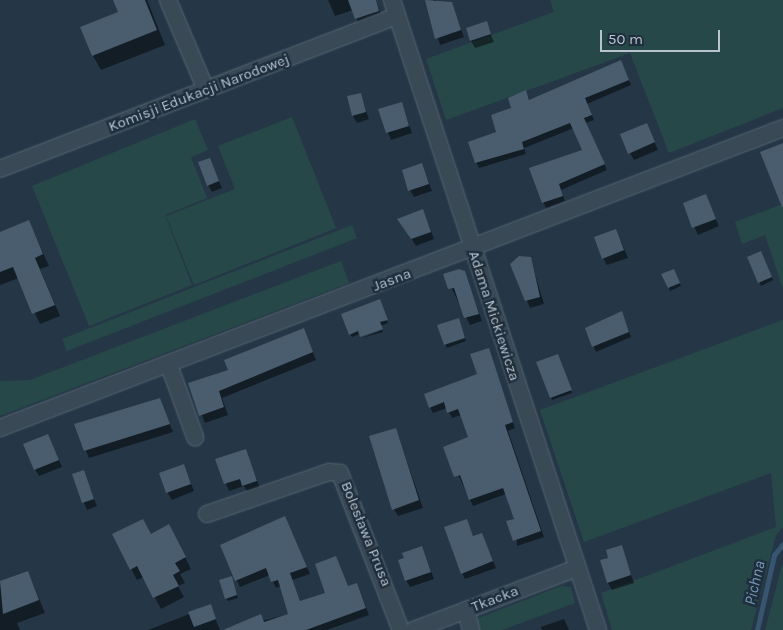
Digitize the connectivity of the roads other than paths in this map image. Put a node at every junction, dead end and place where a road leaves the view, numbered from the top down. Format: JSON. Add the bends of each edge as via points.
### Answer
{"nodes":[{"id":1,"x":168,"y":0,"type":"edge"},
{"id":2,"x":392,"y":0,"type":"edge"},
{"id":3,"x":397,"y":16,"type":"junction"},
{"id":4,"x":206,"y":90,"type":"junction"},
{"id":5,"x":783,"y":128,"type":"edge"},
{"id":6,"x":0,"y":169,"type":"edge"},
{"id":7,"x":472,"y":250,"type":"junction"},
{"id":8,"x":169,"y":365,"type":"junction"},
{"id":9,"x":0,"y":428,"type":"edge"},
{"id":10,"x":195,"y":437,"type":"dead end"},
{"id":11,"x":215,"y":507,"type":"dead end"},
{"id":12,"x":575,"y":569,"type":"junction"},
{"id":13,"x":466,"y":610,"type":"junction"},
{"id":14,"x":401,"y":630,"type":"edge"},
{"id":15,"x":414,"y":630,"type":"edge"},
{"id":16,"x":471,"y":630,"type":"edge"},
{"id":17,"x":598,"y":630,"type":"edge"}],
"edges":[{"from":1,"to":4,"type":"street"},
{"from":2,"to":3,"type":"street","name":"Adama Mickiewicza"},
{"from":3,"to":4,"type":"street","name":"Komisji Edukacji Narodowej"},
{"from":3,"to":7,"type":"street","name":"Adama Mickiewicza"},
{"from":4,"to":6,"type":"street","name":"Komisji Edukacji Narodowej"},
{"from":5,"to":7,"type":"street","name":"Jasna"},
{"from":7,"to":8,"type":"street","name":"Jasna"},
{"from":7,"to":12,"type":"street","name":"Adama Mickiewicza"},
{"from":8,"to":9,"type":"street","name":"Jasna"},
{"from":8,"to":10,"type":"street"},
{"from":11,"to":14,"type":"street","name":"Bolesława Prusa","via":[[329,472],[340,473],[378,561]]},
{"from":12,"to":13,"type":"street","name":"Tkacka"},
{"from":12,"to":17,"type":"street","name":"Adama Mickiewicza"},
{"from":13,"to":15,"type":"street","name":"Tkacka"},
{"from":13,"to":16,"type":"street"}]}
